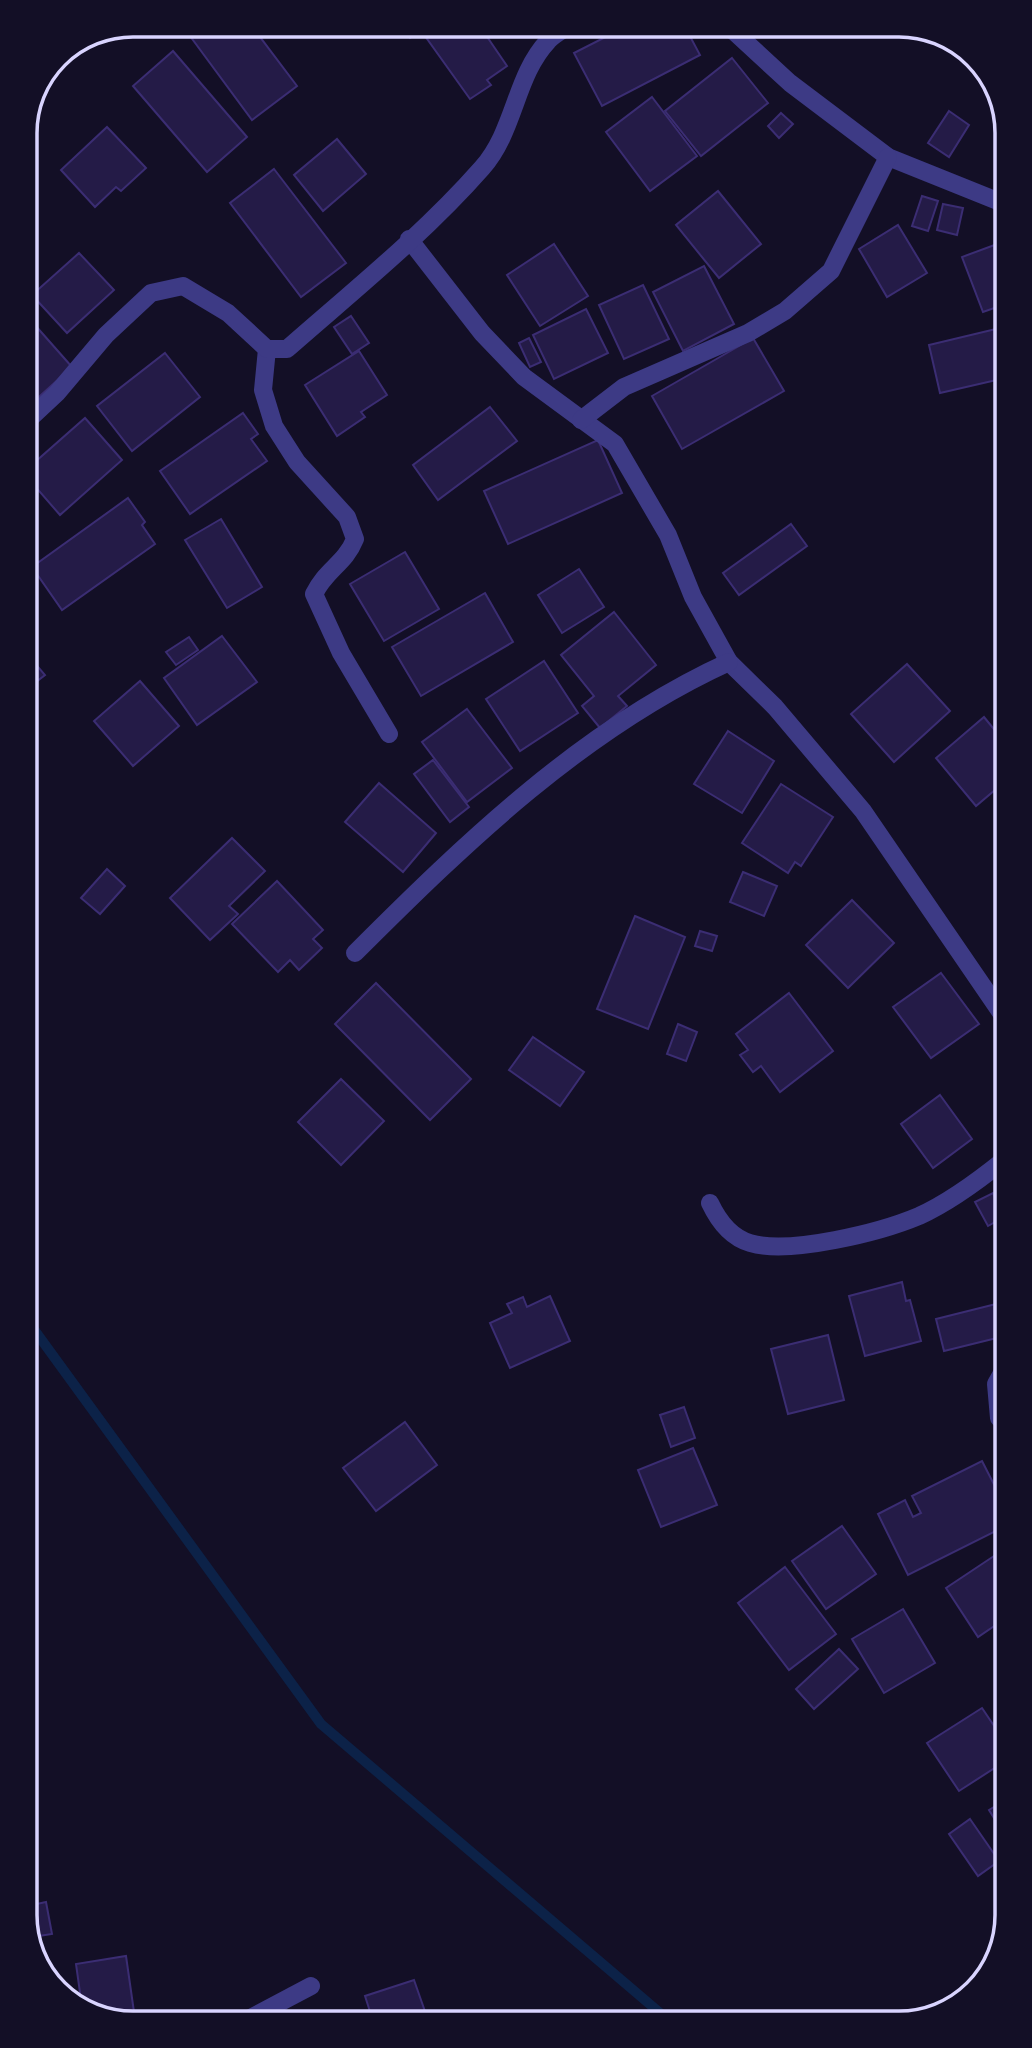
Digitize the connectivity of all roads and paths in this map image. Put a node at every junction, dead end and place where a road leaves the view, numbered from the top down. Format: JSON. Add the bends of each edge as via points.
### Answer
{"nodes":[{"id":1,"x":553,"y":37,"type":"edge"},
{"id":2,"x":740,"y":37,"type":"edge"},
{"id":3,"x":888,"y":157,"type":"junction"},
{"id":4,"x":995,"y":200,"type":"edge"},
{"id":5,"x":410,"y":239,"type":"junction"},
{"id":6,"x":267,"y":349,"type":"junction"},
{"id":7,"x":37,"y":412,"type":"edge"},
{"id":8,"x":580,"y":420,"type":"junction"},
{"id":9,"x":729,"y":662,"type":"junction"},
{"id":10,"x":389,"y":734,"type":"dead end"},
{"id":11,"x":355,"y":953,"type":"dead end"},
{"id":12,"x":995,"y":1005,"type":"edge"},
{"id":13,"x":995,"y":1167,"type":"edge"},
{"id":14,"x":710,"y":1203,"type":"dead end"},
{"id":15,"x":311,"y":1986,"type":"dead end"},
{"id":16,"x":264,"y":2011,"type":"edge"}],
"edges":[{"from":1,"to":5,"type":"street","via":[[528,75],[506,131],[484,166]]},
{"from":2,"to":3,"type":"street","via":[[790,83]]},
{"from":3,"to":4,"type":"street"},
{"from":3,"to":8,"type":"street","via":[[831,271],[785,311],[748,333],[624,387]]},
{"from":5,"to":6,"type":"street","via":[[287,349]]},
{"from":5,"to":8,"type":"street","via":[[499,351],[524,377]]},
{"from":6,"to":7,"type":"street","via":[[228,313],[183,286],[151,293]]},
{"from":6,"to":10,"type":"street","via":[[263,390],[274,426],[297,462],[347,517],[355,539],[348,557],[322,576],[314,594],[341,653]]},
{"from":8,"to":9,"type":"street","via":[[615,444],[644,491]]},
{"from":9,"to":11,"type":"street","via":[[634,712],[501,814]]},
{"from":9,"to":12,"type":"street","via":[[775,707],[863,811]]},
{"from":13,"to":14,"type":"street","via":[[969,1188],[920,1215],[871,1232],[793,1246],[750,1243],[720,1224]]},
{"from":15,"to":16,"type":"street"}]}
